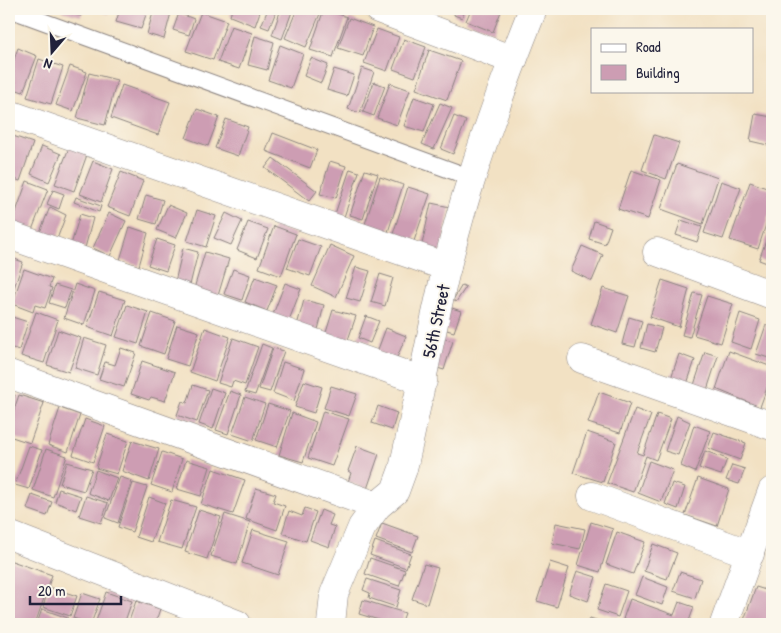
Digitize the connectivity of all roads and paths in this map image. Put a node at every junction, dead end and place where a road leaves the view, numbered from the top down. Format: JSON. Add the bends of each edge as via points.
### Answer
{"nodes":[{"id":1,"x":9,"y":9,"type":"edge"},
{"id":2,"x":378,"y":9,"type":"edge"},
{"id":3,"x":533,"y":9,"type":"edge"},
{"id":4,"x":513,"y":60,"type":"junction"},
{"id":5,"x":9,"y":114,"type":"edge"},
{"id":6,"x":472,"y":178,"type":"junction"},
{"id":7,"x":9,"y":235,"type":"edge"},
{"id":8,"x":657,"y":252,"type":"dead end"},
{"id":9,"x":447,"y":267,"type":"junction"},
{"id":10,"x":772,"y":294,"type":"edge"},
{"id":11,"x":582,"y":359,"type":"dead end"},
{"id":12,"x":9,"y":374,"type":"edge"},
{"id":13,"x":423,"y":381,"type":"junction"},
{"id":14,"x":772,"y":426,"type":"edge"},
{"id":15,"x":772,"y":492,"type":"edge"},
{"id":16,"x":592,"y":496,"type":"dead end"},
{"id":17,"x":377,"y":506,"type":"junction"},
{"id":18,"x":9,"y":535,"type":"edge"},
{"id":19,"x":750,"y":554,"type":"junction"},
{"id":20,"x":237,"y":624,"type":"edge"},
{"id":21,"x":330,"y":624,"type":"edge"},
{"id":22,"x":724,"y":624,"type":"edge"}],
"edges":[{"from":1,"to":6,"type":"lane"},
{"from":2,"to":4,"type":"street"},
{"from":3,"to":4,"type":"street","name":"56th Street"},
{"from":4,"to":6,"type":"street","name":"56th Street"},
{"from":5,"to":9,"type":"street"},
{"from":6,"to":9,"type":"street","name":"56th Street"},
{"from":7,"to":13,"type":"street"},
{"from":8,"to":10,"type":"street"},
{"from":9,"to":13,"type":"street","name":"56th Street"},
{"from":11,"to":14,"type":"street"},
{"from":12,"to":17,"type":"street"},
{"from":13,"to":17,"type":"street","name":"56th Street","via":[[395,491]]},
{"from":15,"to":19,"type":"street"},
{"from":16,"to":19,"type":"street"},
{"from":17,"to":21,"type":"street","name":"56th Street","via":[[362,527],[334,594]]},
{"from":18,"to":20,"type":"street"},
{"from":19,"to":22,"type":"street"}]}
